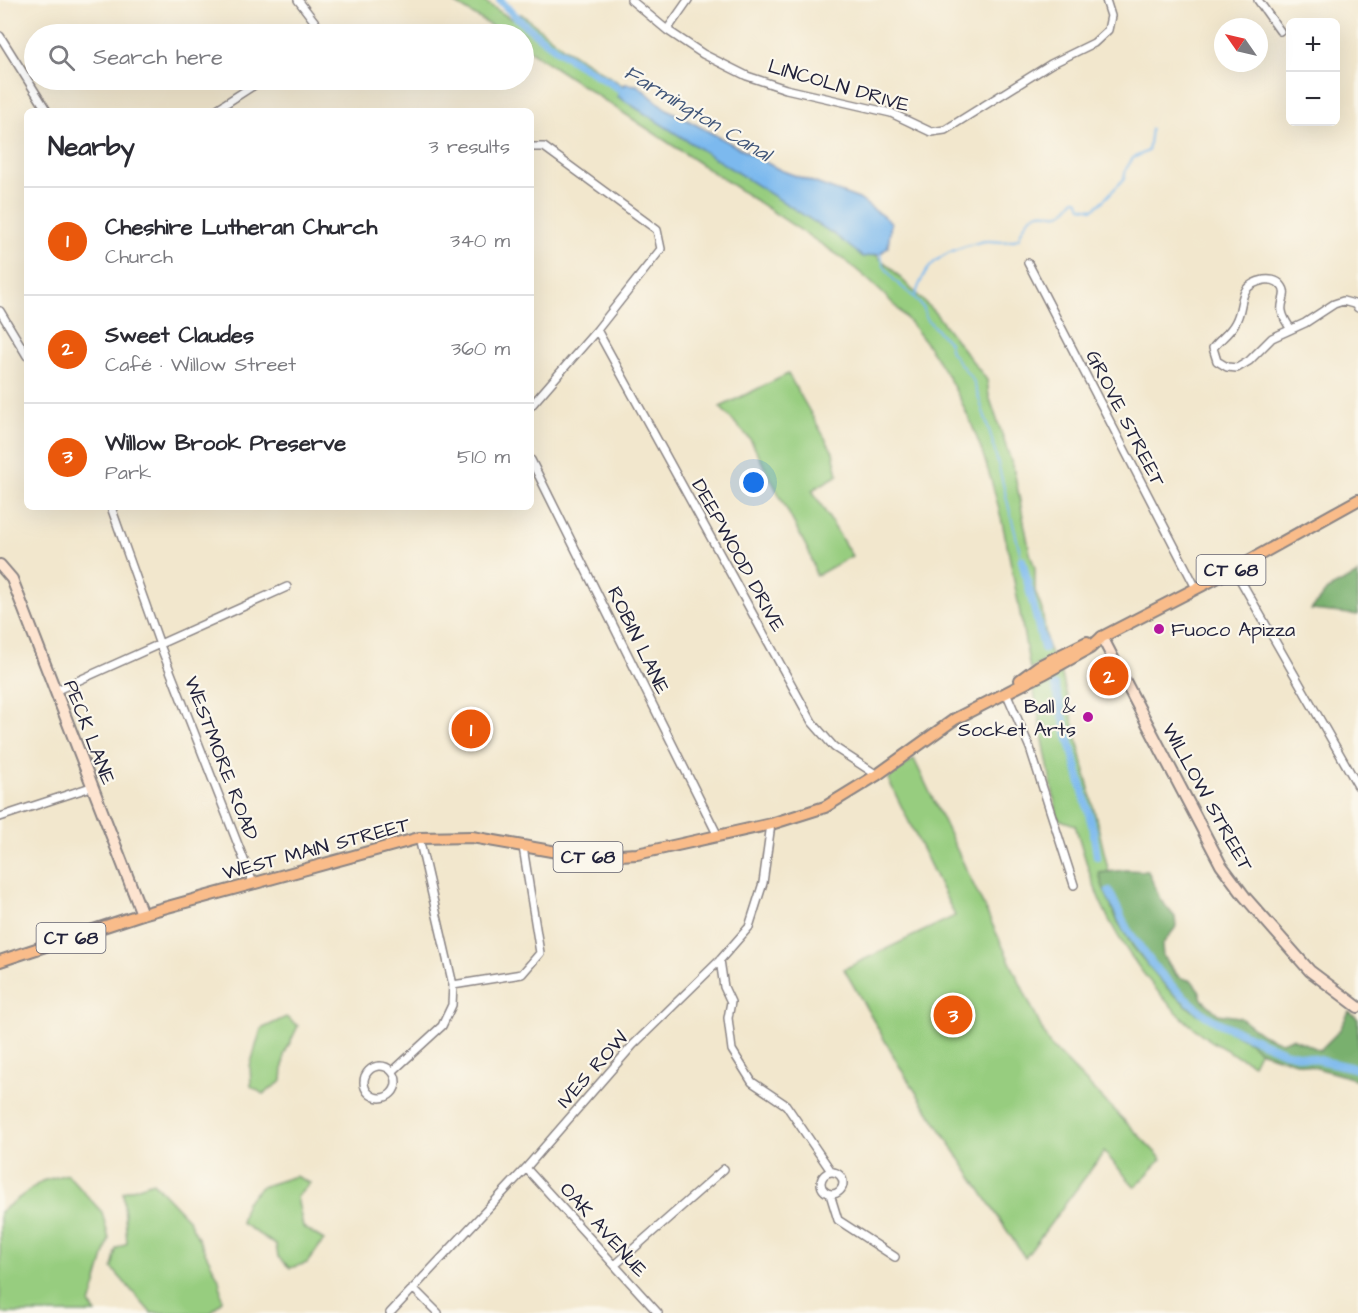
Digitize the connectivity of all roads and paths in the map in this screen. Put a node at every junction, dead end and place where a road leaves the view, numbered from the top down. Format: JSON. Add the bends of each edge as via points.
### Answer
{"nodes":[{"id":1,"x":298,"y":0,"type":"edge"},
{"id":2,"x":631,"y":0,"type":"edge"},
{"id":3,"x":688,"y":0,"type":"edge"},
{"id":4,"x":1106,"y":0,"type":"edge"},
{"id":5,"x":1258,"y":0,"type":"edge"},
{"id":6,"x":316,"y":24,"type":"edge"},
{"id":7,"x":667,"y":30,"type":"junction"},
{"id":8,"x":1280,"y":31,"type":"dead end"},
{"id":9,"x":0,"y":36,"type":"edge"},
{"id":10,"x":24,"y":74,"type":"edge"},
{"id":11,"x":34,"y":90,"type":"edge"},
{"id":12,"x":247,"y":90,"type":"edge"},
{"id":13,"x":45,"y":108,"type":"edge"},
{"id":14,"x":219,"y":108,"type":"edge"},
{"id":15,"x":534,"y":147,"type":"edge"},
{"id":16,"x":1028,"y":263,"type":"dead end"},
{"id":17,"x":1358,"y":308,"type":"edge"},
{"id":18,"x":0,"y":311,"type":"edge"},
{"id":19,"x":1290,"y":328,"type":"junction"},
{"id":20,"x":597,"y":330,"type":"junction"},
{"id":21,"x":24,"y":351,"type":"edge"},
{"id":22,"x":534,"y":403,"type":"edge"},
{"id":23,"x":534,"y":466,"type":"edge"},
{"id":24,"x":1358,"y":500,"type":"edge"},
{"id":25,"x":112,"y":510,"type":"edge"},
{"id":26,"x":0,"y":566,"type":"edge"},
{"id":27,"x":1234,"y":569,"type":"junction"},
{"id":28,"x":287,"y":587,"type":"dead end"},
{"id":29,"x":1196,"y":588,"type":"junction"},
{"id":30,"x":1102,"y":637,"type":"junction"},
{"id":31,"x":160,"y":645,"type":"junction"},
{"id":32,"x":55,"y":691,"type":"junction"},
{"id":33,"x":1006,"y":692,"type":"junction"},
{"id":34,"x":877,"y":775,"type":"junction"},
{"id":35,"x":1358,"y":786,"type":"edge"},
{"id":36,"x":91,"y":787,"type":"junction"},
{"id":37,"x":0,"y":817,"type":"edge"},
{"id":38,"x":771,"y":824,"type":"junction"},
{"id":39,"x":718,"y":836,"type":"junction"},
{"id":40,"x":419,"y":838,"type":"junction"},
{"id":41,"x":523,"y":847,"type":"junction"},
{"id":42,"x":253,"y":883,"type":"junction"},
{"id":43,"x":1074,"y":885,"type":"dead end"},
{"id":44,"x":142,"y":914,"type":"junction"},
{"id":45,"x":720,"y":960,"type":"junction"},
{"id":46,"x":0,"y":961,"type":"edge"},
{"id":47,"x":453,"y":985,"type":"junction"},
{"id":48,"x":1358,"y":1007,"type":"edge"},
{"id":49,"x":393,"y":1071,"type":"junction"},
{"id":50,"x":526,"y":1168,"type":"junction"},
{"id":51,"x":724,"y":1169,"type":"dead end"},
{"id":52,"x":831,"y":1171,"type":"junction"},
{"id":53,"x":830,"y":1194,"type":"junction"},
{"id":54,"x":895,"y":1257,"type":"dead end"},
{"id":55,"x":615,"y":1266,"type":"junction"},
{"id":56,"x":413,"y":1288,"type":"junction"},
{"id":57,"x":390,"y":1313,"type":"edge"},
{"id":58,"x":438,"y":1313,"type":"edge"},
{"id":59,"x":658,"y":1313,"type":"edge"}],
"edges":[{"from":1,"to":6,"type":"street"},
{"from":2,"to":7,"type":"street","name":"LINCOLN DRIVE"},
{"from":3,"to":7,"type":"street"},
{"from":4,"to":7,"type":"street","name":"LINCOLN DRIVE","via":[[1111,16],[1108,30],[1095,43],[1051,64],[945,130],[931,132],[891,113],[747,76]]},
{"from":5,"to":8,"type":"street"},
{"from":9,"to":10,"type":"street"},
{"from":11,"to":13,"type":"street"},
{"from":12,"to":14,"type":"street"},
{"from":15,"to":20,"type":"street","via":[[544,147],[657,230],[661,249]]},
{"from":16,"to":29,"type":"street","name":"GROVE STREET"},
{"from":17,"to":19,"type":"street","via":[[1343,301],[1305,324]]},
{"from":18,"to":21,"type":"street"},
{"from":19,"to":19,"type":"street","via":[[1237,368],[1217,361],[1213,348],[1236,322],[1241,296],[1252,284],[1265,279],[1282,286],[1285,294],[1281,308]]},
{"from":20,"to":22,"type":"street"},
{"from":20,"to":34,"type":"street","name":"DEEPWOOD DRIVE","via":[[812,722],[834,747]]},
{"from":23,"to":39,"type":"street","name":"ROBIN LANE"},
{"from":24,"to":27,"type":"main road","name":"WEST MAIN STREET","number":"CT 68"},
{"from":25,"to":31,"type":"street","name":"WESTMORE ROAD"},
{"from":26,"to":32,"type":"street","name":"PECK LANE","via":[[12,579]]},
{"from":27,"to":29,"type":"main road","name":"WEST MAIN STREET","number":"CT 68"},
{"from":27,"to":35,"type":"street"},
{"from":28,"to":31,"type":"street"},
{"from":29,"to":30,"type":"main road","name":"WEST MAIN STREET","number":"CT 68"},
{"from":30,"to":33,"type":"main road","name":"WEST MAIN STREET","number":"CT 68","via":[[1047,661]]},
{"from":30,"to":48,"type":"street","name":"WILLOW STREET","via":[[1221,865],[1310,971]]},
{"from":31,"to":32,"type":"street"},
{"from":31,"to":42,"type":"street","name":"WESTMORE ROAD"},
{"from":32,"to":36,"type":"street","name":"PECK LANE"},
{"from":33,"to":34,"type":"main road","name":"WEST MAIN STREET","number":"CT 68","via":[[955,719]]},
{"from":33,"to":43,"type":"street","via":[[1030,748]]},
{"from":34,"to":38,"type":"main road","name":"WEST MAIN STREET","number":"CT 68","via":[[825,807]]},
{"from":36,"to":37,"type":"street"},
{"from":36,"to":44,"type":"street","name":"PECK LANE"},
{"from":38,"to":39,"type":"main road","name":"WEST MAIN STREET","number":"CT 68"},
{"from":38,"to":45,"type":"street","name":"IVES ROW","via":[[764,883],[749,927]]},
{"from":39,"to":41,"type":"main road","name":"WEST MAIN STREET","number":"CT 68","via":[[632,854],[585,857]]},
{"from":40,"to":41,"type":"main road","name":"WEST MAIN STREET","number":"CT 68","via":[[472,837]]},
{"from":40,"to":42,"type":"main road","name":"WEST MAIN STREET","number":"CT 68"},
{"from":40,"to":47,"type":"street"},
{"from":41,"to":47,"type":"street","via":[[540,953],[522,974]]},
{"from":42,"to":44,"type":"main road","name":"WEST MAIN STREET","number":"CT 68"},
{"from":44,"to":46,"type":"main road","name":"WEST MAIN STREET","number":"CT 68"},
{"from":45,"to":50,"type":"street","name":"IVES ROW","via":[[633,1046]]},
{"from":45,"to":52,"type":"street","via":[[731,1002],[728,1018],[732,1050],[752,1083],[786,1105]]},
{"from":47,"to":49,"type":"street","via":[[452,1005],[442,1026]]},
{"from":49,"to":49,"type":"street","via":[[396,1086],[391,1095],[376,1098],[367,1092],[364,1081],[368,1071],[378,1066]]},
{"from":50,"to":55,"type":"street","name":"OAK AVENUE"},
{"from":50,"to":56,"type":"street","name":"IVES ROW"},
{"from":51,"to":55,"type":"street"},
{"from":52,"to":53,"type":"street","via":[[820,1184]]},
{"from":52,"to":53,"type":"street","via":[[840,1174],[843,1184],[837,1193]]},
{"from":53,"to":54,"type":"street","via":[[838,1220]]},
{"from":55,"to":59,"type":"street","name":"OAK AVENUE"},
{"from":56,"to":57,"type":"street","name":"IVES ROW"},
{"from":56,"to":58,"type":"street"}]}
